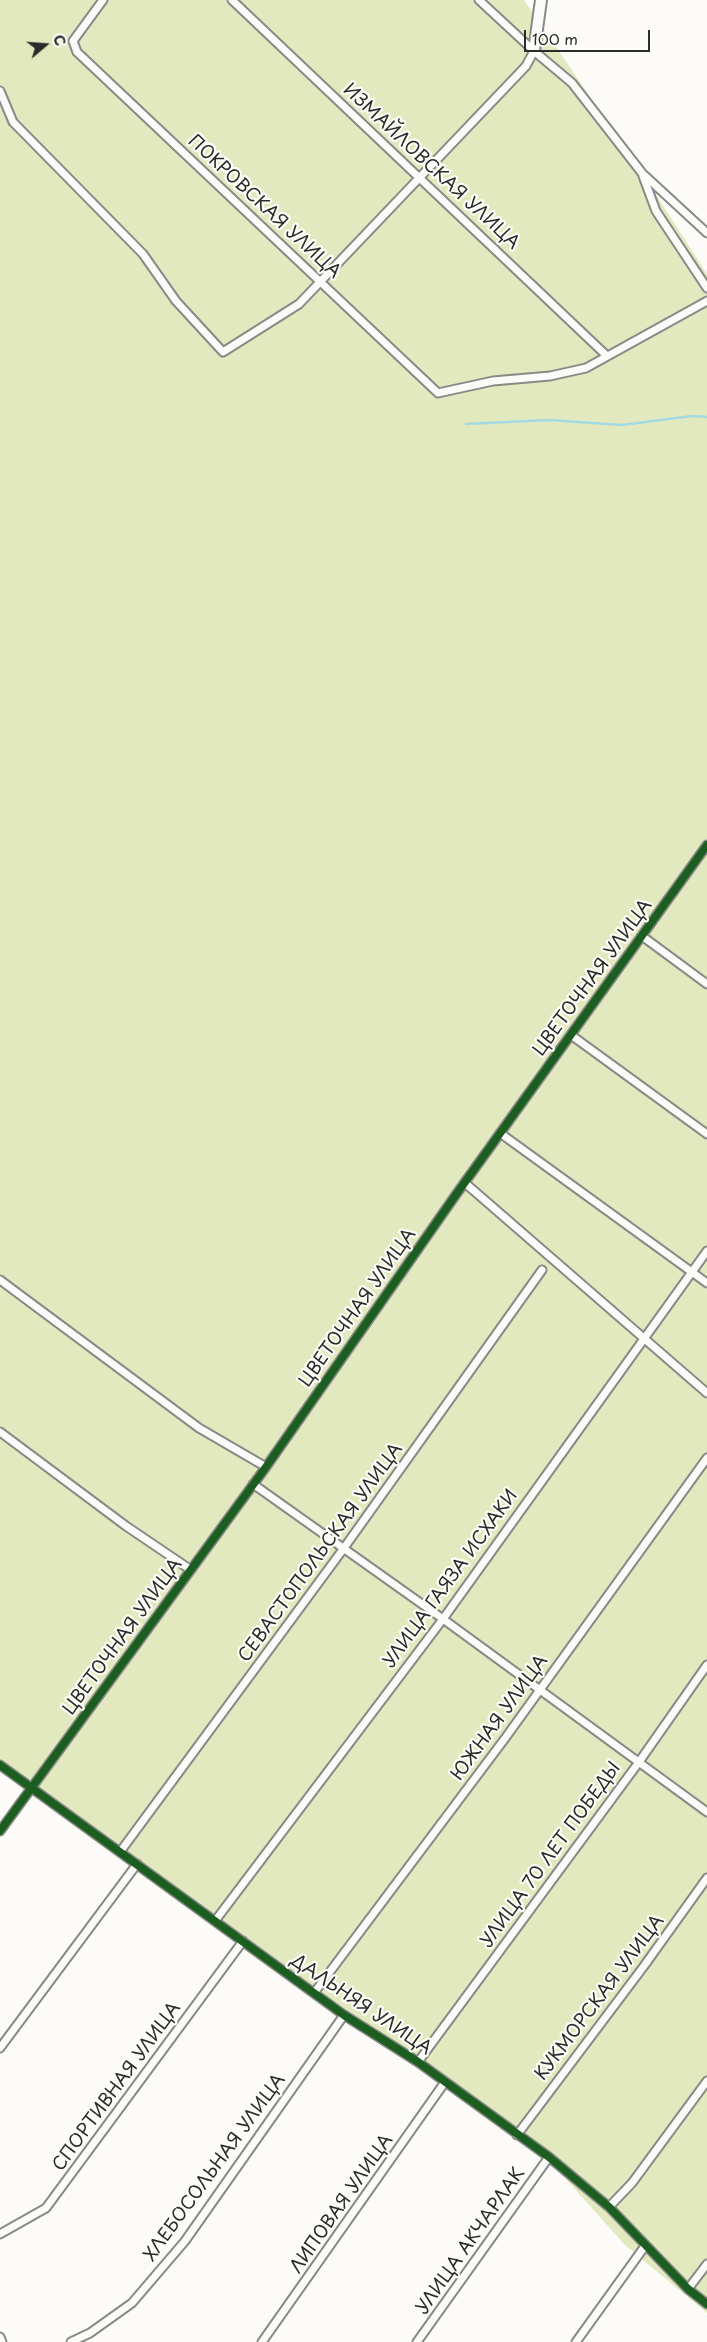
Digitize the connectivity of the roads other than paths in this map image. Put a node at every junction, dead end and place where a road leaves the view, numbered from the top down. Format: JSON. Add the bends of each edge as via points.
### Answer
{"nodes":[{"id":1,"x":103,"y":0,"type":"edge"},
{"id":2,"x":232,"y":0,"type":"edge"},
{"id":3,"x":479,"y":0,"type":"edge"},
{"id":4,"x":541,"y":0,"type":"edge"},
{"id":5,"x":534,"y":51,"type":"junction"},
{"id":6,"x":0,"y":91,"type":"edge"},
{"id":7,"x":642,"y":173,"type":"junction"},
{"id":8,"x":420,"y":177,"type":"junction"},
{"id":9,"x":707,"y":233,"type":"edge"},
{"id":10,"x":321,"y":281,"type":"junction"},
{"id":11,"x":707,"y":288,"type":"edge"},
{"id":12,"x":707,"y":301,"type":"edge"},
{"id":13,"x":608,"y":356,"type":"junction"},
{"id":14,"x":707,"y":845,"type":"edge"},
{"id":15,"x":642,"y":936,"type":"junction"},
{"id":16,"x":707,"y":984,"type":"edge"},
{"id":17,"x":571,"y":1035,"type":"junction"},
{"id":18,"x":500,"y":1133,"type":"junction"},
{"id":19,"x":707,"y":1134,"type":"edge"},
{"id":20,"x":464,"y":1183,"type":"junction"},
{"id":21,"x":707,"y":1251,"type":"edge"},
{"id":22,"x":542,"y":1270,"type":"dead end"},
{"id":23,"x":692,"y":1272,"type":"junction"},
{"id":24,"x":0,"y":1280,"type":"edge"},
{"id":25,"x":707,"y":1283,"type":"edge"},
{"id":26,"x":644,"y":1338,"type":"junction"},
{"id":27,"x":707,"y":1393,"type":"edge"},
{"id":28,"x":0,"y":1432,"type":"edge"},
{"id":29,"x":707,"y":1458,"type":"edge"},
{"id":30,"x":266,"y":1467,"type":"junction"},
{"id":31,"x":253,"y":1484,"type":"junction"},
{"id":32,"x":344,"y":1548,"type":"junction"},
{"id":33,"x":191,"y":1570,"type":"junction"},
{"id":34,"x":443,"y":1619,"type":"junction"},
{"id":35,"x":707,"y":1665,"type":"edge"},
{"id":36,"x":540,"y":1690,"type":"junction"},
{"id":37,"x":639,"y":1762,"type":"junction"},
{"id":38,"x":0,"y":1766,"type":"edge"},
{"id":39,"x":32,"y":1787,"type":"junction"},
{"id":40,"x":707,"y":1812,"type":"edge"},
{"id":41,"x":0,"y":1830,"type":"edge"},
{"id":42,"x":120,"y":1852,"type":"junction"},
{"id":43,"x":137,"y":1864,"type":"junction"},
{"id":44,"x":707,"y":1878,"type":"edge"},
{"id":45,"x":215,"y":1921,"type":"junction"},
{"id":46,"x":243,"y":1941,"type":"junction"},
{"id":47,"x":314,"y":1993,"type":"junction"},
{"id":48,"x":344,"y":2015,"type":"junction"},
{"id":49,"x":0,"y":2048,"type":"edge"},
{"id":50,"x":418,"y":2062,"type":"junction"},
{"id":51,"x":707,"y":2081,"type":"edge"},
{"id":52,"x":445,"y":2082,"type":"junction"},
{"id":53,"x":517,"y":2135,"type":"junction"},
{"id":54,"x":549,"y":2157,"type":"junction"},
{"id":55,"x":609,"y":2207,"type":"junction"},
{"id":56,"x":0,"y":2234,"type":"edge"},
{"id":57,"x":646,"y":2246,"type":"junction"},
{"id":58,"x":707,"y":2264,"type":"edge"},
{"id":59,"x":688,"y":2289,"type":"junction"},
{"id":60,"x":707,"y":2304,"type":"edge"},
{"id":61,"x":0,"y":2338,"type":"edge"},
{"id":62,"x":2,"y":2342,"type":"edge"},
{"id":63,"x":71,"y":2342,"type":"edge"},
{"id":64,"x":262,"y":2342,"type":"edge"},
{"id":65,"x":418,"y":2342,"type":"edge"},
{"id":66,"x":576,"y":2342,"type":"edge"}],
"edges":[{"from":1,"to":10,"type":"street","name":"ПОКРОВСКАЯ УЛИЦА","via":[[74,41],[77,52]]},
{"from":2,"to":8,"type":"street","name":"ИЗМАЙЛОВСКАЯ УЛИЦА"},
{"from":3,"to":5,"type":"street"},
{"from":4,"to":5,"type":"street"},
{"from":5,"to":7,"type":"street","via":[[572,83]]},
{"from":5,"to":8,"type":"street","via":[[526,66]]},
{"from":6,"to":10,"type":"street","via":[[13,122],[143,254],[176,301],[223,352],[299,304]]},
{"from":7,"to":9,"type":"street"},
{"from":7,"to":11,"type":"street","via":[[656,211]]},
{"from":8,"to":10,"type":"street"},
{"from":8,"to":13,"type":"street","name":"ИЗМАЙЛОВСКАЯ УЛИЦА"},
{"from":10,"to":13,"type":"street","name":"ПОКРОВСКАЯ УЛИЦА","via":[[438,393],[559,374],[586,368]]},
{"from":12,"to":13,"type":"street"},
{"from":14,"to":15,"type":"street","name":"ЦВЕТОЧНАЯ УЛИЦА"},
{"from":15,"to":16,"type":"street"},
{"from":15,"to":17,"type":"street","name":"ЦВЕТОЧНАЯ УЛИЦА"},
{"from":17,"to":18,"type":"street","name":"ЦВЕТОЧНАЯ УЛИЦА"},
{"from":17,"to":19,"type":"street"},
{"from":18,"to":20,"type":"street","name":"ЦВЕТОЧНАЯ УЛИЦА"},
{"from":18,"to":23,"type":"street"},
{"from":20,"to":26,"type":"street"},
{"from":20,"to":30,"type":"street","name":"ЦВЕТОЧНАЯ УЛИЦА"},
{"from":21,"to":23,"type":"street","name":"УЛИЦА ГАЯЗА ИСХАКИ"},
{"from":22,"to":32,"type":"street","name":"СЕВАСТОПОЛЬСКАЯ УЛИЦА"},
{"from":23,"to":25,"type":"street"},
{"from":23,"to":26,"type":"street","name":"УЛИЦА ГАЯЗА ИСХАКИ"},
{"from":24,"to":30,"type":"street","via":[[199,1428]]},
{"from":26,"to":27,"type":"street"},
{"from":26,"to":34,"type":"street","name":"УЛИЦА ГАЯЗА ИСХАКИ"},
{"from":28,"to":33,"type":"street"},
{"from":29,"to":36,"type":"street","name":"ЮЖНАЯ УЛИЦА"},
{"from":30,"to":31,"type":"street","name":"ЦВЕТОЧНАЯ УЛИЦА"},
{"from":31,"to":32,"type":"street"},
{"from":31,"to":33,"type":"street","name":"ЦВЕТОЧНАЯ УЛИЦА"},
{"from":32,"to":34,"type":"street"},
{"from":32,"to":42,"type":"street","name":"СЕВАСТОПОЛЬСКАЯ УЛИЦА"},
{"from":33,"to":39,"type":"street","name":"ЦВЕТОЧНАЯ УЛИЦА"},
{"from":34,"to":36,"type":"street"},
{"from":34,"to":45,"type":"street","name":"УЛИЦА ГАЯЗА ИСХАКИ"},
{"from":35,"to":37,"type":"street","name":"УЛИЦА 70 ЛЕТ ПОБЕДЫ"},
{"from":36,"to":37,"type":"street"},
{"from":36,"to":47,"type":"street","name":"ЮЖНАЯ УЛИЦА"},
{"from":37,"to":40,"type":"street"},
{"from":37,"to":50,"type":"street","name":"УЛИЦА 70 ЛЕТ ПОБЕДЫ"},
{"from":38,"to":39,"type":"street","name":"ДАЛЬНЯЯ УЛИЦА"},
{"from":39,"to":41,"type":"street"},
{"from":39,"to":42,"type":"street","name":"ДАЛЬНЯЯ УЛИЦА"},
{"from":42,"to":43,"type":"street","name":"ДАЛЬНЯЯ УЛИЦА"},
{"from":43,"to":45,"type":"street","name":"ДАЛЬНЯЯ УЛИЦА"},
{"from":43,"to":49,"type":"street"},
{"from":44,"to":53,"type":"street","name":"КУКМОРСКАЯ УЛИЦА"},
{"from":45,"to":46,"type":"street","name":"ДАЛЬНЯЯ УЛИЦА"},
{"from":46,"to":47,"type":"street","name":"ДАЛЬНЯЯ УЛИЦА"},
{"from":46,"to":56,"type":"street","name":"СПОРТИВНАЯ УЛИЦА","via":[[46,2208]]},
{"from":47,"to":48,"type":"street","name":"ДАЛЬНЯЯ УЛИЦА"},
{"from":48,"to":50,"type":"street","name":"ДАЛЬНЯЯ УЛИЦА"},
{"from":48,"to":63,"type":"street","name":"ХЛЕБОСОЛЬНАЯ УЛИЦА","via":[[185,2241],[132,2303],[90,2333]]},
{"from":50,"to":52,"type":"street","name":"ДАЛЬНЯЯ УЛИЦА"},
{"from":51,"to":55,"type":"street","via":[[632,2184]]},
{"from":52,"to":53,"type":"street","name":"ДАЛЬНЯЯ УЛИЦА"},
{"from":52,"to":64,"type":"street","name":"ЛИПОВАЯ УЛИЦА"},
{"from":53,"to":54,"type":"street","name":"ДАЛЬНЯЯ УЛИЦА"},
{"from":54,"to":55,"type":"street","name":"ДАЛЬНЯЯ УЛИЦА"},
{"from":54,"to":65,"type":"street","name":"УЛИЦА АКЧАРЛАК"},
{"from":55,"to":57,"type":"street","name":"ДАЛЬНЯЯ УЛИЦА"},
{"from":57,"to":59,"type":"street","name":"ДАЛЬНЯЯ УЛИЦА"},
{"from":57,"to":66,"type":"street"},
{"from":58,"to":59,"type":"street"},
{"from":59,"to":60,"type":"street","name":"ДАЛЬНЯЯ УЛИЦА"},
{"from":61,"to":62,"type":"street"}]}
